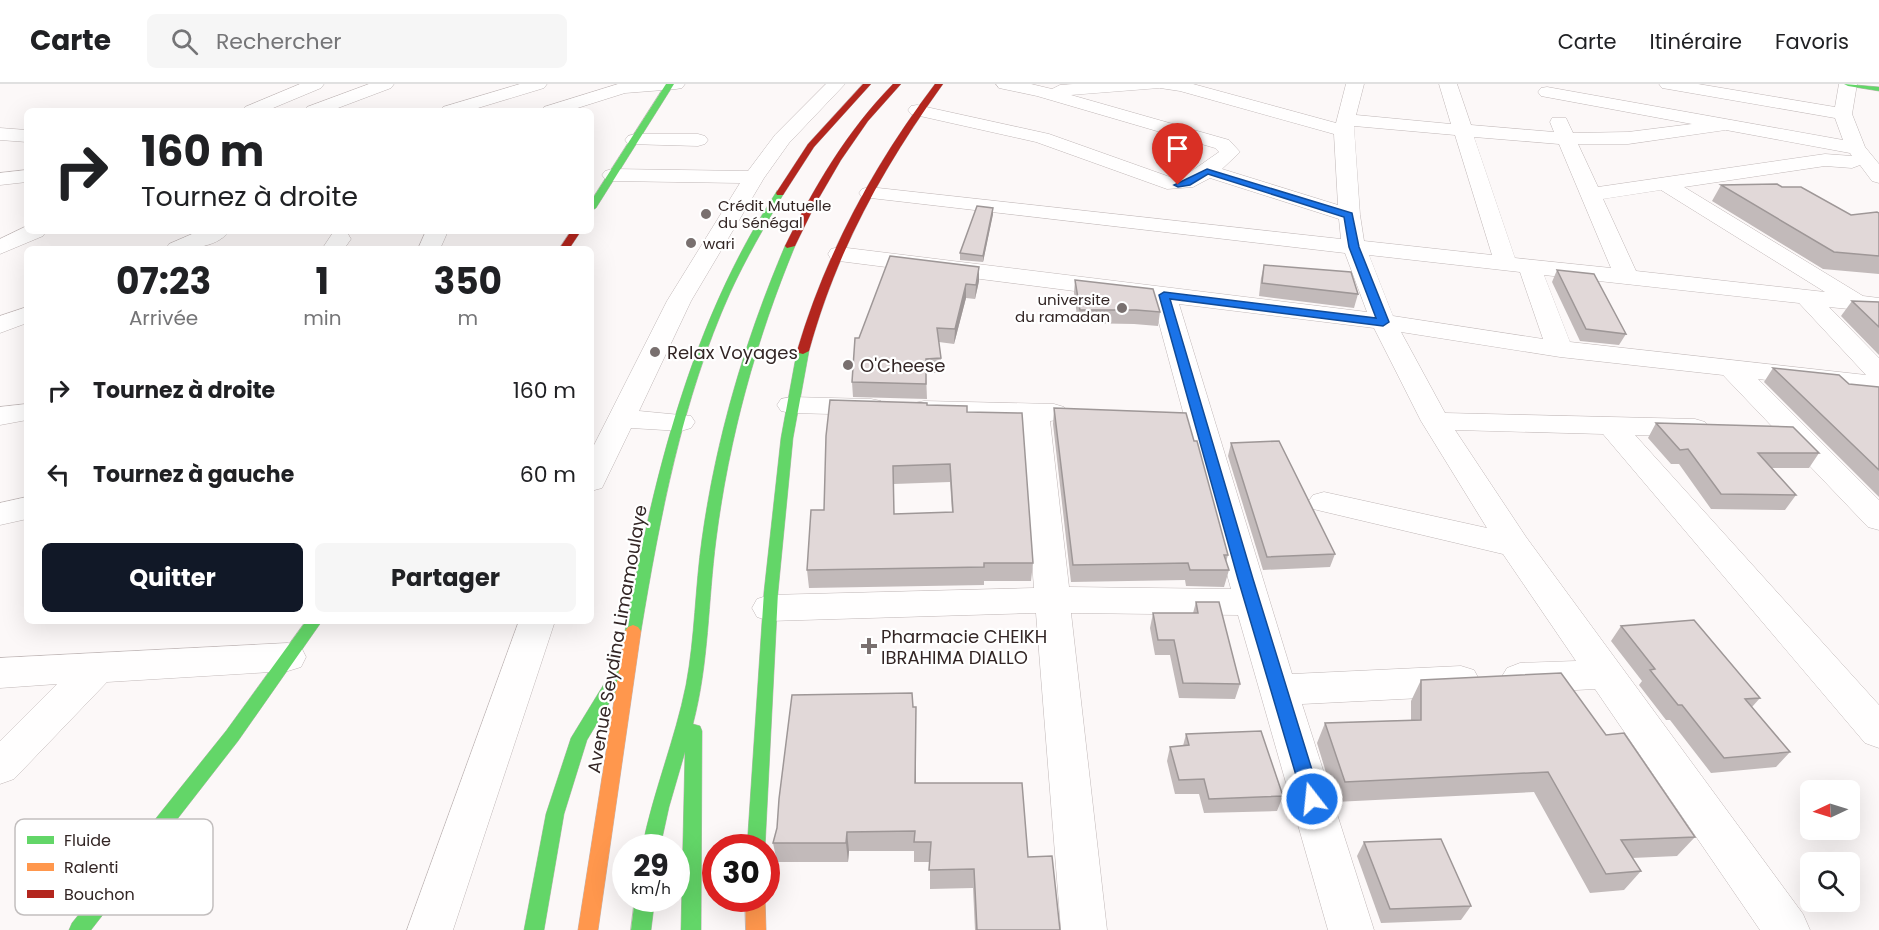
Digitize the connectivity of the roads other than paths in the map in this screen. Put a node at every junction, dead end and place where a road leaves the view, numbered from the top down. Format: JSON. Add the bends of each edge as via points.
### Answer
{"nodes":[{"id":1,"x":315,"y":84,"type":"edge"},
{"id":2,"x":385,"y":84,"type":"edge"},
{"id":3,"x":538,"y":84,"type":"edge"},
{"id":4,"x":836,"y":84,"type":"edge"},
{"id":5,"x":867,"y":84,"type":"edge"},
{"id":6,"x":897,"y":84,"type":"edge"},
{"id":7,"x":939,"y":84,"type":"edge"},
{"id":8,"x":1005,"y":84,"type":"edge"},
{"id":9,"x":1155,"y":84,"type":"edge"},
{"id":10,"x":1165,"y":84,"type":"edge"},
{"id":11,"x":1448,"y":84,"type":"edge"},
{"id":12,"x":1668,"y":84,"type":"edge"},
{"id":13,"x":1848,"y":84,"type":"edge"},
{"id":14,"x":672,"y":85,"type":"edge"},
{"id":15,"x":1351,"y":85,"type":"edge"},
{"id":16,"x":1548,"y":88,"type":"edge"},
{"id":17,"x":1879,"y":89,"type":"edge"},
{"id":18,"x":1040,"y":91,"type":"junction"},
{"id":19,"x":258,"y":108,"type":"edge"},
{"id":20,"x":321,"y":108,"type":"edge"},
{"id":21,"x":459,"y":108,"type":"edge"},
{"id":22,"x":560,"y":108,"type":"edge"},
{"id":23,"x":917,"y":110,"type":"junction"},
{"id":24,"x":1843,"y":114,"type":"junction"},
{"id":25,"x":1724,"y":125,"type":"junction"},
{"id":26,"x":1344,"y":126,"type":"junction"},
{"id":27,"x":1461,"y":130,"type":"junction"},
{"id":28,"x":0,"y":134,"type":"edge"},
{"id":29,"x":24,"y":136,"type":"edge"},
{"id":30,"x":1565,"y":139,"type":"junction"},
{"id":31,"x":635,"y":140,"type":"junction"},
{"id":32,"x":698,"y":140,"type":"dead end"},
{"id":33,"x":1868,"y":163,"type":"edge"},
{"id":34,"x":1207,"y":171,"type":"junction"},
{"id":35,"x":24,"y":177,"type":"edge"},
{"id":36,"x":754,"y":177,"type":"junction"},
{"id":37,"x":0,"y":179,"type":"edge"},
{"id":38,"x":1665,"y":184,"type":"junction"},
{"id":39,"x":599,"y":191,"type":"edge"},
{"id":40,"x":869,"y":193,"type":"junction"},
{"id":41,"x":1592,"y":194,"type":"junction"},
{"id":42,"x":1351,"y":231,"type":"junction"},
{"id":43,"x":28,"y":234,"type":"edge"},
{"id":44,"x":211,"y":234,"type":"edge"},
{"id":45,"x":184,"y":246,"type":"edge"},
{"id":46,"x":0,"y":247,"type":"edge"},
{"id":47,"x":839,"y":254,"type":"junction"},
{"id":48,"x":1517,"y":265,"type":"junction"},
{"id":49,"x":1627,"y":278,"type":"junction"},
{"id":50,"x":1164,"y":295,"type":"junction"},
{"id":51,"x":1806,"y":297,"type":"junction"},
{"id":52,"x":1870,"y":304,"type":"edge"},
{"id":53,"x":24,"y":315,"type":"edge"},
{"id":54,"x":1383,"y":322,"type":"junction"},
{"id":55,"x":0,"y":325,"type":"edge"},
{"id":56,"x":1560,"y":349,"type":"junction"},
{"id":57,"x":1733,"y":370,"type":"junction"},
{"id":58,"x":1879,"y":373,"type":"edge"},
{"id":59,"x":1879,"y":385,"type":"edge"},
{"id":60,"x":791,"y":405,"type":"junction"},
{"id":61,"x":24,"y":412,"type":"edge"},
{"id":62,"x":1035,"y":412,"type":"junction"},
{"id":63,"x":1082,"y":414,"type":"edge"},
{"id":64,"x":0,"y":416,"type":"edge"},
{"id":65,"x":622,"y":419,"type":"junction"},
{"id":66,"x":1435,"y":421,"type":"junction"},
{"id":67,"x":681,"y":422,"type":"junction"},
{"id":68,"x":1611,"y":426,"type":"junction"},
{"id":69,"x":1725,"y":429,"type":"edge"},
{"id":70,"x":1760,"y":429,"type":"edge"},
{"id":71,"x":1794,"y":430,"type":"junction"},
{"id":72,"x":594,"y":475,"type":"edge"},
{"id":73,"x":1324,"y":502,"type":"dead end"},
{"id":74,"x":24,"y":509,"type":"edge"},
{"id":75,"x":0,"y":514,"type":"edge"},
{"id":76,"x":1879,"y":519,"type":"edge"},
{"id":77,"x":1514,"y":545,"type":"junction"},
{"id":78,"x":1052,"y":600,"type":"junction"},
{"id":79,"x":1252,"y":602,"type":"junction"},
{"id":80,"x":769,"y":608,"type":"junction"},
{"id":81,"x":312,"y":624,"type":"edge"},
{"id":82,"x":536,"y":624,"type":"edge"},
{"id":83,"x":288,"y":657,"type":"junction"},
{"id":84,"x":628,"y":658,"type":"junction"},
{"id":85,"x":97,"y":668,"type":"junction"},
{"id":86,"x":0,"y":673,"type":"edge"},
{"id":87,"x":1606,"y":674,"type":"junction"},
{"id":88,"x":694,"y":686,"type":"junction"},
{"id":89,"x":1280,"y":690,"type":"junction"},
{"id":90,"x":1879,"y":732,"type":"edge"},
{"id":91,"x":0,"y":767,"type":"edge"},
{"id":92,"x":167,"y":819,"type":"edge"},
{"id":93,"x":655,"y":834,"type":"edge"},
{"id":94,"x":757,"y":834,"type":"edge"},
{"id":95,"x":643,"y":912,"type":"edge"},
{"id":96,"x":755,"y":912,"type":"edge"},
{"id":97,"x":92,"y":915,"type":"edge"},
{"id":98,"x":80,"y":930,"type":"edge"},
{"id":99,"x":430,"y":930,"type":"edge"},
{"id":100,"x":534,"y":930,"type":"edge"},
{"id":101,"x":588,"y":930,"type":"edge"},
{"id":102,"x":641,"y":930,"type":"edge"},
{"id":103,"x":691,"y":930,"type":"edge"},
{"id":104,"x":756,"y":930,"type":"edge"},
{"id":105,"x":1084,"y":930,"type":"edge"},
{"id":106,"x":1351,"y":930,"type":"edge"},
{"id":107,"x":1787,"y":930,"type":"edge"}],
"edges":[{"from":1,"to":19,"type":"street"},
{"from":2,"to":20,"type":"street"},
{"from":3,"to":21,"type":"street"},
{"from":4,"to":36,"type":"street","via":[[782,139]]},
{"from":5,"to":67,"type":"main road","name":"Avenue Seydina Limamoulaye","via":[[798,162],[746,248],[698,363]]},
{"from":6,"to":88,"type":"main road","via":[[867,118],[825,178],[791,240],[762,310],[735,402],[712,520]]},
{"from":7,"to":23,"type":"main road"},
{"from":8,"to":18,"type":"street"},
{"from":9,"to":18,"type":"street"},
{"from":10,"to":26,"type":"street"},
{"from":11,"to":27,"type":"street"},
{"from":12,"to":24,"type":"street"},
{"from":13,"to":17,"type":"main road"},
{"from":13,"to":24,"type":"street"},
{"from":14,"to":22,"type":"street","via":[[623,88]]},
{"from":14,"to":31,"type":"main road"},
{"from":15,"to":26,"type":"street"},
{"from":16,"to":25,"type":"street"},
{"from":16,"to":30,"type":"street"},
{"from":18,"to":34,"type":"street","via":[[1229,149]]},
{"from":23,"to":34,"type":"street","via":[[1042,138],[1167,183],[1187,184]]},
{"from":23,"to":40,"type":"main road"},
{"from":24,"to":33,"type":"street"},
{"from":25,"to":30,"type":"street","via":[[1628,138]]},
{"from":25,"to":33,"type":"street"},
{"from":26,"to":27,"type":"street"},
{"from":26,"to":42,"type":"street"},
{"from":27,"to":30,"type":"street"},
{"from":27,"to":48,"type":"street"},
{"from":28,"to":29,"type":"street"},
{"from":30,"to":41,"type":"street"},
{"from":31,"to":32,"type":"street"},
{"from":31,"to":39,"type":"main road"},
{"from":33,"to":38,"type":"street","via":[[1825,160]]},
{"from":34,"to":42,"type":"street"},
{"from":35,"to":37,"type":"street"},
{"from":36,"to":39,"type":"street"},
{"from":36,"to":65,"type":"street","via":[[679,301]]},
{"from":38,"to":41,"type":"street"},
{"from":38,"to":52,"type":"street"},
{"from":40,"to":42,"type":"street"},
{"from":40,"to":47,"type":"main road"},
{"from":41,"to":49,"type":"street"},
{"from":42,"to":48,"type":"street"},
{"from":42,"to":54,"type":"street"},
{"from":43,"to":46,"type":"street"},
{"from":44,"to":45,"type":"street"},
{"from":47,"to":50,"type":"street"},
{"from":47,"to":60,"type":"main road","via":[[810,325]]},
{"from":48,"to":49,"type":"street"},
{"from":48,"to":56,"type":"street"},
{"from":49,"to":51,"type":"street"},
{"from":50,"to":54,"type":"street"},
{"from":50,"to":79,"type":"street","via":[[1187,418]]},
{"from":51,"to":52,"type":"street"},
{"from":51,"to":58,"type":"street"},
{"from":53,"to":55,"type":"street"},
{"from":54,"to":56,"type":"street"},
{"from":54,"to":66,"type":"street"},
{"from":56,"to":57,"type":"street"},
{"from":57,"to":59,"type":"street"},
{"from":57,"to":71,"type":"street"},
{"from":60,"to":62,"type":"street"},
{"from":60,"to":80,"type":"main road"},
{"from":61,"to":64,"type":"street"},
{"from":62,"to":63,"type":"street"},
{"from":62,"to":78,"type":"street"},
{"from":65,"to":67,"type":"street"},
{"from":65,"to":72,"type":"street"},
{"from":66,"to":68,"type":"street"},
{"from":66,"to":77,"type":"street"},
{"from":67,"to":84,"type":"main road","name":"Avenue Seydina Limamoulaye","via":[[648,548]]},
{"from":68,"to":69,"type":"street"},
{"from":68,"to":90,"type":"street"},
{"from":70,"to":71,"type":"street"},
{"from":71,"to":76,"type":"street"},
{"from":73,"to":77,"type":"street"},
{"from":74,"to":75,"type":"street"},
{"from":77,"to":87,"type":"street"},
{"from":78,"to":79,"type":"street"},
{"from":78,"to":80,"type":"street"},
{"from":78,"to":105,"type":"street"},
{"from":79,"to":89,"type":"street"},
{"from":80,"to":94,"type":"main road"},
{"from":81,"to":83,"type":"main road"},
{"from":82,"to":99,"type":"street"},
{"from":83,"to":85,"type":"street"},
{"from":83,"to":92,"type":"main road"},
{"from":84,"to":100,"type":"main road","via":[[579,738],[555,814]]},
{"from":84,"to":101,"type":"main road","name":"Avenue Seydina Limamoulaye"},
{"from":85,"to":86,"type":"street"},
{"from":85,"to":91,"type":"street"},
{"from":87,"to":89,"type":"street"},
{"from":87,"to":107,"type":"street"},
{"from":88,"to":93,"type":"main road"},
{"from":88,"to":103,"type":"main road"},
{"from":89,"to":106,"type":"street"},
{"from":95,"to":102,"type":"main road"},
{"from":96,"to":104,"type":"main road"},
{"from":97,"to":98,"type":"main road"}]}
